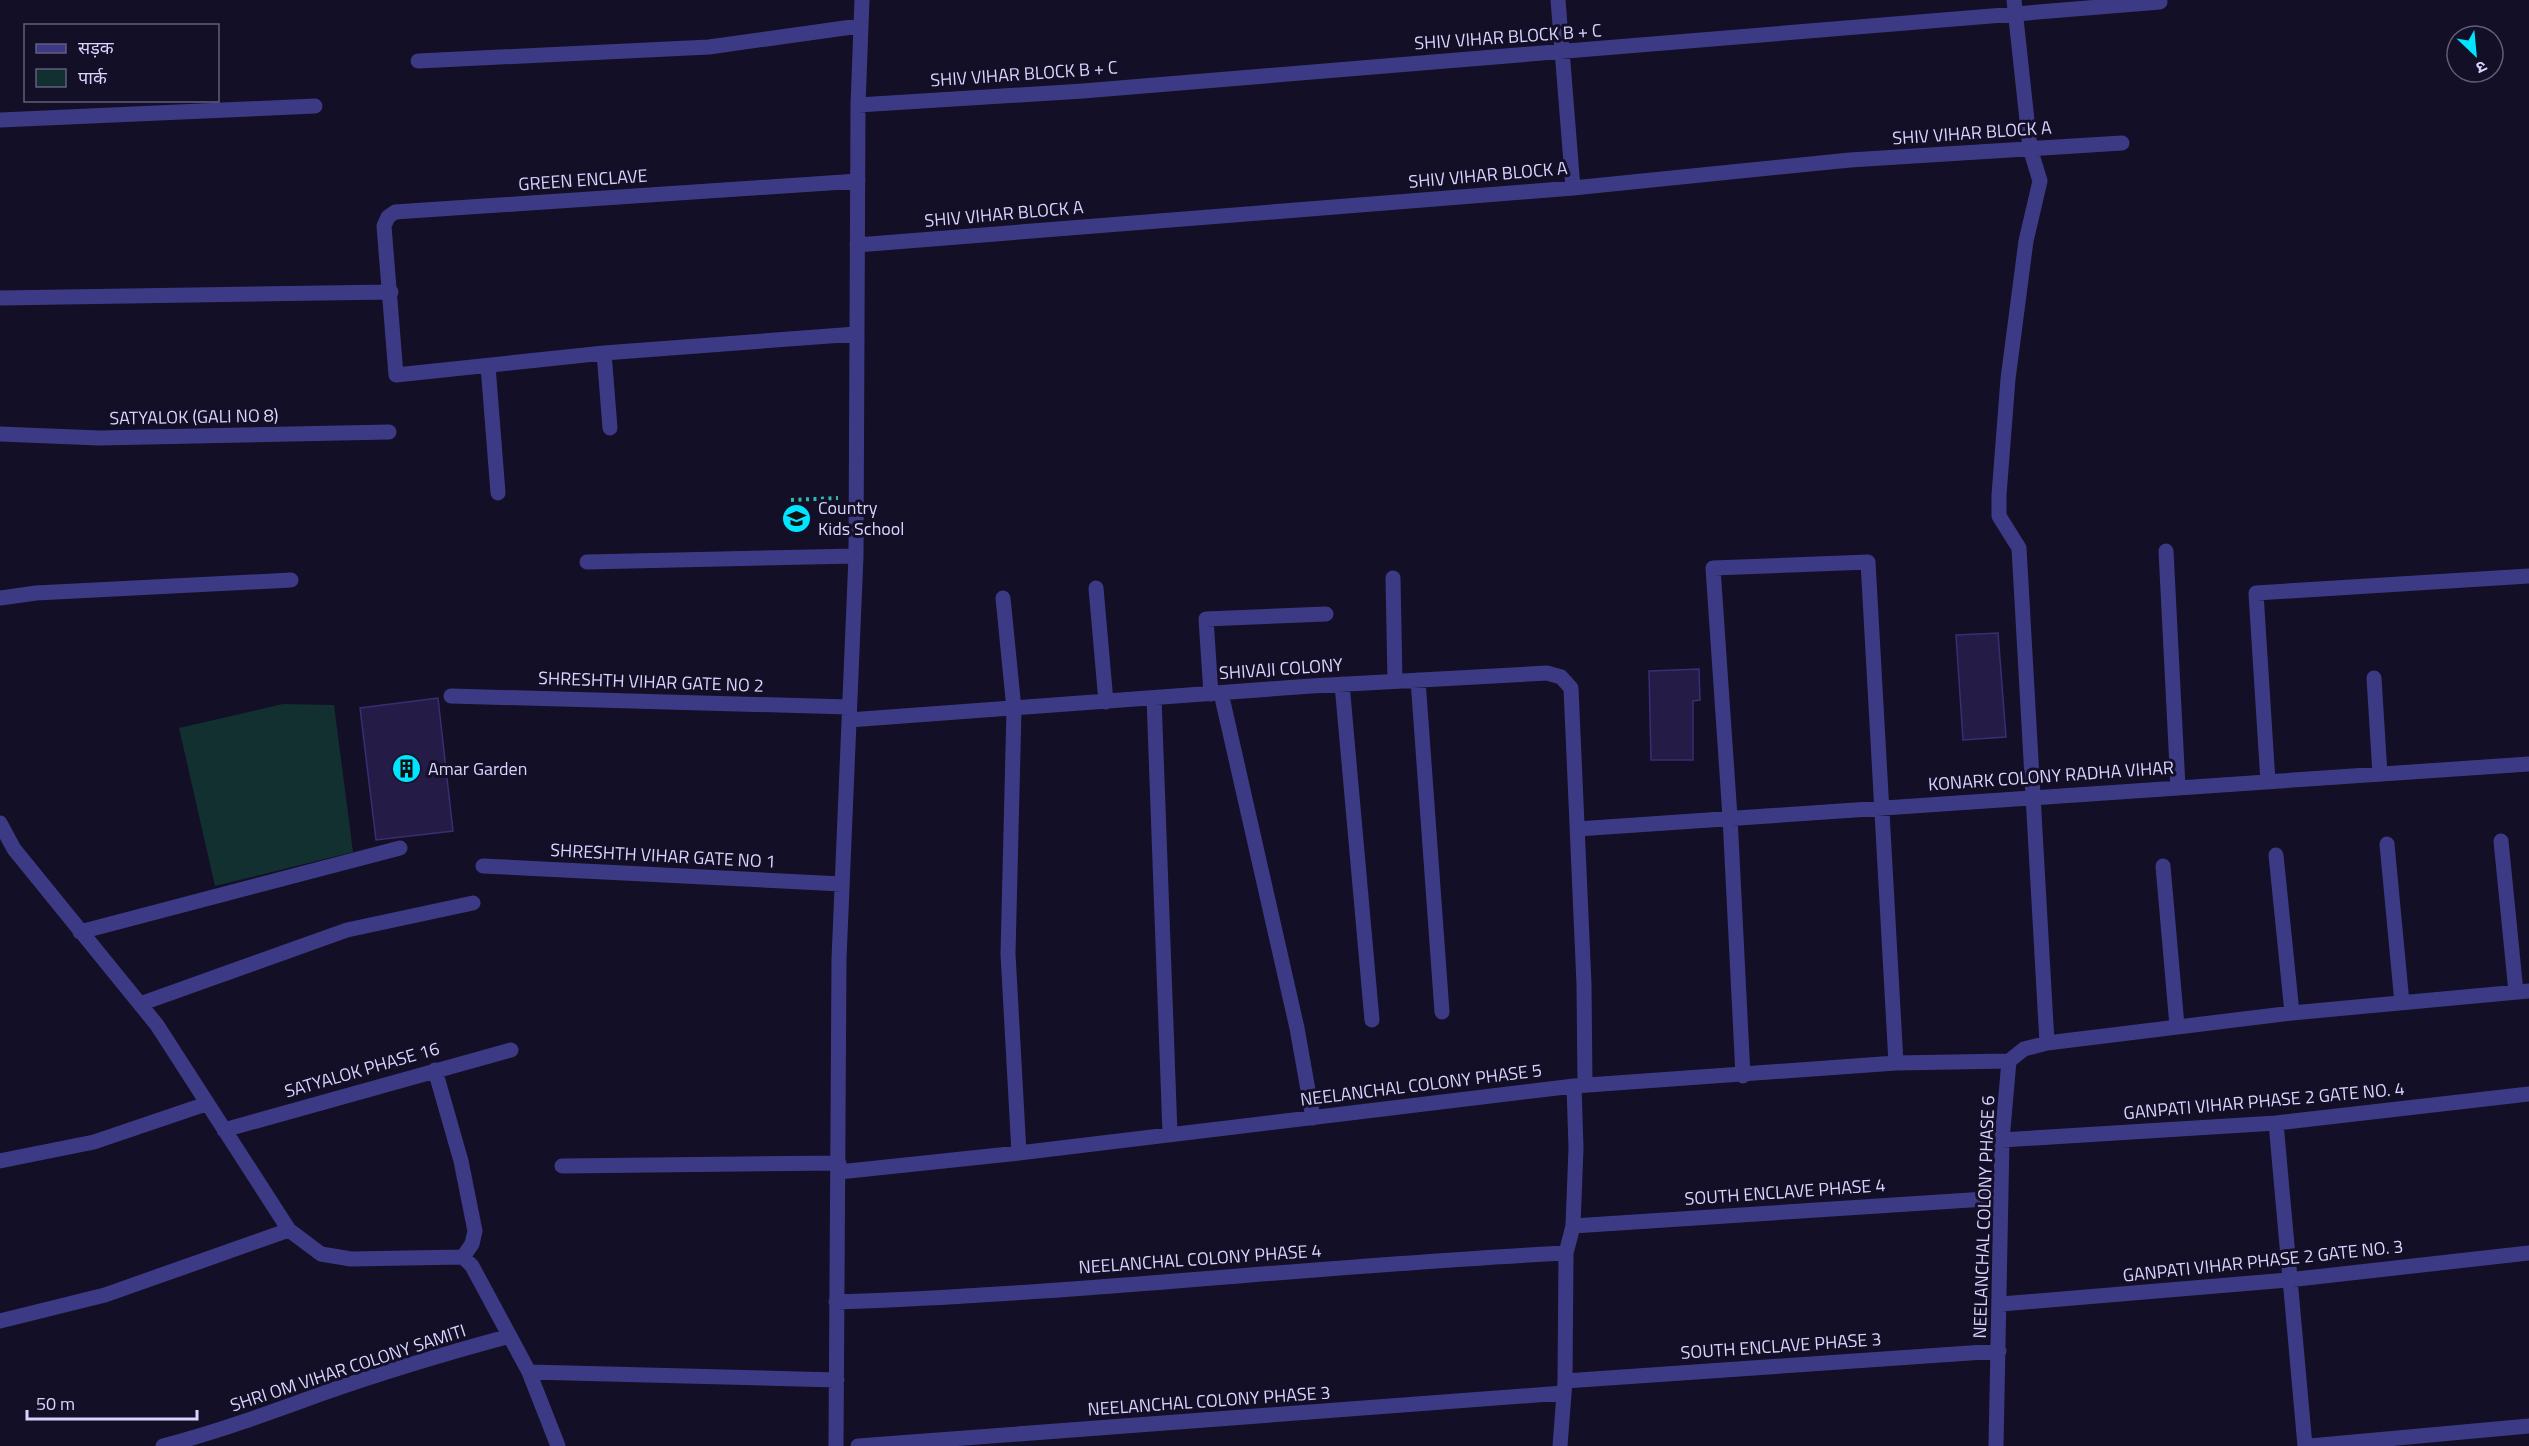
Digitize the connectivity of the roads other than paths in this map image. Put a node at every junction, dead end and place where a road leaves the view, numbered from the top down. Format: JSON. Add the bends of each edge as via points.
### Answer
{"nodes":[{"id":1,"x":862,"y":0,"type":"edge"},
{"id":2,"x":1558,"y":0,"type":"edge"},
{"id":3,"x":2014,"y":0,"type":"edge"},
{"id":4,"x":2160,"y":2,"type":"dead end"},
{"id":5,"x":2015,"y":16,"type":"junction"},
{"id":6,"x":860,"y":26,"type":"junction"},
{"id":7,"x":1563,"y":52,"type":"junction"},
{"id":8,"x":418,"y":61,"type":"dead end"},
{"id":9,"x":858,"y":105,"type":"junction"},
{"id":10,"x":315,"y":106,"type":"dead end"},
{"id":11,"x":0,"y":120,"type":"edge"},
{"id":12,"x":2122,"y":143,"type":"dead end"},
{"id":13,"x":2030,"y":148,"type":"junction"},
{"id":14,"x":858,"y":181,"type":"junction"},
{"id":15,"x":1573,"y":188,"type":"junction"},
{"id":16,"x":857,"y":245,"type":"junction"},
{"id":17,"x":391,"y":292,"type":"junction"},
{"id":18,"x":0,"y":298,"type":"edge"},
{"id":19,"x":856,"y":334,"type":"junction"},
{"id":20,"x":604,"y":353,"type":"junction"},
{"id":21,"x":488,"y":366,"type":"junction"},
{"id":22,"x":610,"y":428,"type":"dead end"},
{"id":23,"x":389,"y":432,"type":"dead end"},
{"id":24,"x":0,"y":434,"type":"edge"},
{"id":25,"x":498,"y":494,"type":"dead end"},
{"id":26,"x":2166,"y":551,"type":"dead end"},
{"id":27,"x":856,"y":556,"type":"junction"},
{"id":28,"x":587,"y":562,"type":"dead end"},
{"id":29,"x":2529,"y":576,"type":"edge"},
{"id":30,"x":1393,"y":578,"type":"dead end"},
{"id":31,"x":291,"y":580,"type":"dead end"},
{"id":32,"x":1096,"y":588,"type":"dead end"},
{"id":33,"x":0,"y":598,"type":"edge"},
{"id":34,"x":1003,"y":598,"type":"dead end"},
{"id":35,"x":1326,"y":614,"type":"dead end"},
{"id":36,"x":2374,"y":678,"type":"dead end"},
{"id":37,"x":1419,"y":680,"type":"junction"},
{"id":38,"x":1395,"y":681,"type":"junction"},
{"id":39,"x":1342,"y":684,"type":"junction"},
{"id":40,"x":1216,"y":693,"type":"junction"},
{"id":41,"x":452,"y":696,"type":"dead end"},
{"id":42,"x":1154,"y":699,"type":"junction"},
{"id":43,"x":1106,"y":702,"type":"junction"},
{"id":44,"x":1014,"y":709,"type":"junction"},
{"id":45,"x":849,"y":714,"type":"junction"},
{"id":46,"x":2529,"y":764,"type":"edge"},
{"id":47,"x":2380,"y":774,"type":"junction"},
{"id":48,"x":2268,"y":782,"type":"junction"},
{"id":49,"x":2178,"y":787,"type":"junction"},
{"id":50,"x":2034,"y":798,"type":"junction"},
{"id":51,"x":1881,"y":807,"type":"junction"},
{"id":52,"x":1730,"y":817,"type":"junction"},
{"id":53,"x":0,"y":823,"type":"edge"},
{"id":54,"x":1577,"y":829,"type":"junction"},
{"id":55,"x":2502,"y":841,"type":"dead end"},
{"id":56,"x":2387,"y":844,"type":"dead end"},
{"id":57,"x":400,"y":848,"type":"dead end"},
{"id":58,"x":7,"y":851,"type":"edge"},
{"id":59,"x":2276,"y":855,"type":"dead end"},
{"id":60,"x":483,"y":866,"type":"dead end"},
{"id":61,"x":2163,"y":866,"type":"dead end"},
{"id":62,"x":842,"y":884,"type":"junction"},
{"id":63,"x":473,"y":903,"type":"dead end"},
{"id":64,"x":80,"y":932,"type":"junction"},
{"id":65,"x":2523,"y":992,"type":"edge"},
{"id":66,"x":2402,"y":1003,"type":"junction"},
{"id":67,"x":140,"y":1004,"type":"junction"},
{"id":68,"x":1442,"y":1012,"type":"dead end"},
{"id":69,"x":2292,"y":1013,"type":"junction"},
{"id":70,"x":1372,"y":1020,"type":"dead end"},
{"id":71,"x":2177,"y":1026,"type":"junction"},
{"id":72,"x":2047,"y":1043,"type":"junction"},
{"id":73,"x":511,"y":1050,"type":"dead end"},
{"id":74,"x":2009,"y":1060,"type":"junction"},
{"id":75,"x":1896,"y":1064,"type":"junction"},
{"id":76,"x":435,"y":1070,"type":"junction"},
{"id":77,"x":1743,"y":1076,"type":"junction"},
{"id":78,"x":1580,"y":1086,"type":"junction"},
{"id":79,"x":2529,"y":1094,"type":"edge"},
{"id":80,"x":207,"y":1104,"type":"junction"},
{"id":81,"x":1313,"y":1119,"type":"junction"},
{"id":82,"x":2276,"y":1123,"type":"junction"},
{"id":83,"x":224,"y":1130,"type":"junction"},
{"id":84,"x":1170,"y":1134,"type":"junction"},
{"id":85,"x":2002,"y":1140,"type":"junction"},
{"id":86,"x":1019,"y":1153,"type":"junction"},
{"id":87,"x":0,"y":1161,"type":"edge"},
{"id":88,"x":562,"y":1166,"type":"dead end"},
{"id":89,"x":839,"y":1167,"type":"junction"},
{"id":90,"x":2001,"y":1198,"type":"junction"},
{"id":91,"x":1573,"y":1226,"type":"junction"},
{"id":92,"x":289,"y":1230,"type":"junction"},
{"id":93,"x":1566,"y":1253,"type":"junction"},
{"id":94,"x":2529,"y":1253,"type":"edge"},
{"id":95,"x":463,"y":1257,"type":"junction"},
{"id":96,"x":2288,"y":1280,"type":"junction"},
{"id":97,"x":836,"y":1302,"type":"junction"},
{"id":98,"x":2001,"y":1304,"type":"junction"},
{"id":99,"x":0,"y":1321,"type":"edge"},
{"id":100,"x":510,"y":1336,"type":"junction"},
{"id":101,"x":1999,"y":1351,"type":"junction"},
{"id":102,"x":529,"y":1372,"type":"junction"},
{"id":103,"x":837,"y":1380,"type":"junction"},
{"id":104,"x":1564,"y":1387,"type":"junction"},
{"id":105,"x":2529,"y":1426,"type":"edge"},
{"id":106,"x":163,"y":1446,"type":"edge"},
{"id":107,"x":558,"y":1446,"type":"edge"},
{"id":108,"x":836,"y":1446,"type":"edge"},
{"id":109,"x":858,"y":1446,"type":"edge"},
{"id":110,"x":1560,"y":1446,"type":"edge"},
{"id":111,"x":1996,"y":1446,"type":"edge"},
{"id":112,"x":2305,"y":1446,"type":"edge"},
{"id":113,"x":2310,"y":1446,"type":"edge"}],
"edges":[{"from":1,"to":6,"type":"street"},
{"from":2,"to":7,"type":"street"},
{"from":3,"to":5,"type":"street"},
{"from":4,"to":5,"type":"street","name":"SHIV VIHAR BLOCK B + C"},
{"from":5,"to":7,"type":"street","name":"SHIV VIHAR BLOCK B + C"},
{"from":5,"to":13,"type":"street"},
{"from":6,"to":8,"type":"street","via":[[709,47]]},
{"from":6,"to":9,"type":"street"},
{"from":7,"to":9,"type":"street","name":"SHIV VIHAR BLOCK B + C"},
{"from":7,"to":15,"type":"street"},
{"from":9,"to":14,"type":"street"},
{"from":10,"to":11,"type":"street"},
{"from":12,"to":13,"type":"street","name":"SHIV VIHAR BLOCK A"},
{"from":13,"to":15,"type":"street","name":"SHIV VIHAR BLOCK A","via":[[1850,160]]},
{"from":13,"to":50,"type":"street","via":[[2040,181],[2026,241],[2009,368],[1998,495],[1999,516],[2019,548]]},
{"from":14,"to":16,"type":"street"},
{"from":14,"to":17,"type":"street","name":"GREEN ENCLAVE","via":[[396,212],[384,226]]},
{"from":15,"to":16,"type":"street","name":"SHIV VIHAR BLOCK A"},
{"from":16,"to":19,"type":"street"},
{"from":17,"to":18,"type":"street"},
{"from":17,"to":21,"type":"street","name":"GREEN ENCLAVE","via":[[396,375]]},
{"from":19,"to":20,"type":"street"},
{"from":19,"to":27,"type":"street"},
{"from":20,"to":21,"type":"street"},
{"from":20,"to":22,"type":"street"},
{"from":21,"to":25,"type":"street"},
{"from":23,"to":24,"type":"street","name":"SATYALOK (GALI NO 8)","via":[[99,438]]},
{"from":26,"to":49,"type":"street"},
{"from":27,"to":28,"type":"street"},
{"from":27,"to":45,"type":"street"},
{"from":29,"to":48,"type":"street","via":[[2256,593]]},
{"from":30,"to":38,"type":"street"},
{"from":31,"to":33,"type":"street"},
{"from":32,"to":43,"type":"street"},
{"from":34,"to":44,"type":"street"},
{"from":35,"to":40,"type":"street","via":[[1206,619]]},
{"from":36,"to":47,"type":"street"},
{"from":37,"to":38,"type":"street","name":"SHIVAJI COLONY"},
{"from":37,"to":54,"type":"street","name":"SHIVAJI COLONY","via":[[1547,673],[1561,677],[1571,688]]},
{"from":37,"to":68,"type":"street"},
{"from":38,"to":39,"type":"street","name":"SHIVAJI COLONY"},
{"from":39,"to":40,"type":"street","name":"SHIVAJI COLONY"},
{"from":39,"to":70,"type":"street"},
{"from":40,"to":42,"type":"street","name":"SHIVAJI COLONY"},
{"from":40,"to":81,"type":"street","via":[[1297,1028]]},
{"from":41,"to":45,"type":"street","name":"SHRESHTH VIHAR GATE NO 2"},
{"from":42,"to":43,"type":"street","name":"SHIVAJI COLONY"},
{"from":42,"to":84,"type":"street"},
{"from":43,"to":44,"type":"street","name":"SHIVAJI COLONY"},
{"from":44,"to":45,"type":"street","name":"SHIVAJI COLONY"},
{"from":44,"to":86,"type":"street","via":[[1008,954]]},
{"from":45,"to":62,"type":"street"},
{"from":46,"to":47,"type":"street","name":"KONARK COLONY RADHA VIHAR"},
{"from":47,"to":48,"type":"street","name":"KONARK COLONY RADHA VIHAR"},
{"from":48,"to":49,"type":"street","name":"KONARK COLONY RADHA VIHAR"},
{"from":49,"to":50,"type":"street","name":"KONARK COLONY RADHA VIHAR"},
{"from":50,"to":51,"type":"street","name":"KONARK COLONY RADHA VIHAR"},
{"from":50,"to":72,"type":"street"},
{"from":51,"to":52,"type":"street","name":"KONARK COLONY RADHA VIHAR"},
{"from":51,"to":52,"type":"street","via":[[1868,562],[1713,568]]},
{"from":51,"to":75,"type":"street"},
{"from":52,"to":54,"type":"street","name":"KONARK COLONY RADHA VIHAR"},
{"from":52,"to":77,"type":"street"},
{"from":53,"to":58,"type":"street"},
{"from":54,"to":78,"type":"street","name":"SHIVAJI COLONY","via":[[1584,984]]},
{"from":55,"to":65,"type":"street"},
{"from":56,"to":66,"type":"street"},
{"from":57,"to":64,"type":"street"},
{"from":58,"to":64,"type":"street"},
{"from":59,"to":69,"type":"street"},
{"from":60,"to":62,"type":"street","name":"SHRESHTH VIHAR GATE NO 1"},
{"from":61,"to":71,"type":"street"},
{"from":62,"to":89,"type":"street"},
{"from":63,"to":67,"type":"street","via":[[347,930]]},
{"from":64,"to":67,"type":"street"},
{"from":65,"to":66,"type":"street"},
{"from":66,"to":69,"type":"street"},
{"from":67,"to":80,"type":"street","via":[[158,1025]]},
{"from":69,"to":71,"type":"street"},
{"from":71,"to":72,"type":"street"},
{"from":72,"to":74,"type":"street","via":[[2024,1049]]},
{"from":73,"to":76,"type":"street","name":"SATYALOK PHASE 16"},
{"from":74,"to":75,"type":"street","name":"NEELANCHAL COLONY PHASE 5"},
{"from":74,"to":85,"type":"street","name":"NEELANCHAL COLONY PHASE 6"},
{"from":75,"to":77,"type":"street","name":"NEELANCHAL COLONY PHASE 5"},
{"from":76,"to":83,"type":"street","name":"SATYALOK PHASE 16"},
{"from":76,"to":95,"type":"street","via":[[461,1161],[475,1232]]},
{"from":77,"to":78,"type":"street","name":"NEELANCHAL COLONY PHASE 5"},
{"from":78,"to":81,"type":"street","name":"NEELANCHAL COLONY PHASE 5"},
{"from":78,"to":91,"type":"street","name":"SHIVAJI COLONY"},
{"from":79,"to":82,"type":"street","name":"GANPATI VIHAR PHASE 2 GATE NO. 4"},
{"from":80,"to":83,"type":"street"},
{"from":80,"to":87,"type":"street","via":[[94,1142]]},
{"from":81,"to":84,"type":"street","name":"NEELANCHAL COLONY PHASE 5"},
{"from":82,"to":85,"type":"street","name":"GANPATI VIHAR PHASE 2 GATE NO. 4"},
{"from":82,"to":96,"type":"street"},
{"from":83,"to":92,"type":"street"},
{"from":84,"to":86,"type":"street","name":"NEELANCHAL COLONY PHASE 5"},
{"from":85,"to":90,"type":"street","name":"NEELANCHAL COLONY PHASE 6"},
{"from":86,"to":89,"type":"street","name":"NEELANCHAL COLONY PHASE 5"},
{"from":88,"to":89,"type":"street","name":"NEELANCHAL COLONY PHASE 5"},
{"from":89,"to":97,"type":"street"},
{"from":90,"to":91,"type":"street","name":"SOUTH ENCLAVE PHASE 4"},
{"from":90,"to":98,"type":"street","name":"NEELANCHAL COLONY PHASE 6"},
{"from":91,"to":93,"type":"street","name":"SHIVAJI COLONY"},
{"from":92,"to":95,"type":"street","via":[[321,1254],[351,1259]]},
{"from":92,"to":99,"type":"street","via":[[105,1295]]},
{"from":93,"to":97,"type":"street","name":"NEELANCHAL COLONY PHASE 4"},
{"from":93,"to":104,"type":"street","name":"SHIVAJI COLONY"},
{"from":94,"to":96,"type":"street","name":"GANPATI VIHAR PHASE 2 GATE NO. 3"},
{"from":95,"to":100,"type":"street","via":[[472,1266]]},
{"from":96,"to":98,"type":"street","name":"GANPATI VIHAR PHASE 2 GATE NO. 3"},
{"from":96,"to":112,"type":"street"},
{"from":97,"to":103,"type":"street"},
{"from":98,"to":101,"type":"street","name":"NEELANCHAL COLONY PHASE 6"},
{"from":100,"to":102,"type":"street"},
{"from":100,"to":106,"type":"street","name":"SHRI OM VIHAR COLONY SAMITI"},
{"from":101,"to":104,"type":"street","name":"SOUTH ENCLAVE PHASE 3"},
{"from":101,"to":111,"type":"street","name":"NEELANCHAL COLONY PHASE 6"},
{"from":102,"to":103,"type":"street"},
{"from":102,"to":107,"type":"street"},
{"from":103,"to":108,"type":"street"},
{"from":104,"to":109,"type":"street","name":"NEELANCHAL COLONY PHASE 3"},
{"from":104,"to":110,"type":"street","name":"SHIVAJI COLONY"},
{"from":105,"to":113,"type":"street"}]}
